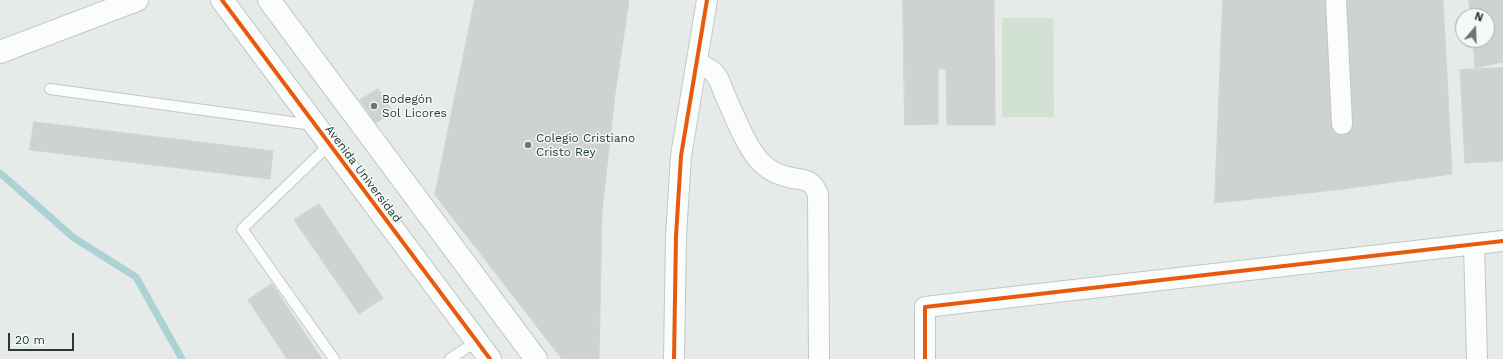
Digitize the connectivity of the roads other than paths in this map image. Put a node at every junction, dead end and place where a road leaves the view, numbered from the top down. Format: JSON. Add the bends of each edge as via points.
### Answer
{"nodes":[{"id":1,"x":137,"y":0,"type":"edge"},
{"id":2,"x":222,"y":0,"type":"edge"},
{"id":3,"x":269,"y":0,"type":"edge"},
{"id":4,"x":707,"y":0,"type":"edge"},
{"id":5,"x":1336,"y":0,"type":"edge"},
{"id":6,"x":0,"y":52,"type":"edge"},
{"id":7,"x":697,"y":63,"type":"junction"},
{"id":8,"x":50,"y":89,"type":"dead end"},
{"id":9,"x":1342,"y":124,"type":"dead end"},
{"id":10,"x":314,"y":125,"type":"junction"},
{"id":11,"x":329,"y":145,"type":"junction"},
{"id":12,"x":1503,"y":240,"type":"edge"},
{"id":13,"x":1474,"y":244,"type":"junction"},
{"id":14,"x":477,"y":341,"type":"junction"},
{"id":15,"x":334,"y":359,"type":"edge"},
{"id":16,"x":450,"y":359,"type":"edge"},
{"id":17,"x":490,"y":359,"type":"edge"},
{"id":18,"x":536,"y":359,"type":"edge"},
{"id":19,"x":674,"y":359,"type":"edge"},
{"id":20,"x":819,"y":359,"type":"edge"},
{"id":21,"x":925,"y":359,"type":"edge"},
{"id":22,"x":1478,"y":359,"type":"edge"}],
"edges":[{"from":1,"to":6,"type":"street"},
{"from":2,"to":10,"type":"street","name":"Avenida Universidad"},
{"from":3,"to":18,"type":"street"},
{"from":4,"to":7,"type":"street"},
{"from":5,"to":9,"type":"street"},
{"from":7,"to":19,"type":"street","via":[[681,156],[676,236]]},
{"from":7,"to":20,"type":"street","via":[[708,67],[716,74],[742,132],[758,160],[777,173],[802,178],[815,187],[818,194]]},
{"from":8,"to":10,"type":"lane"},
{"from":10,"to":11,"type":"street","name":"Avenida Universidad"},
{"from":11,"to":14,"type":"street","name":"Avenida Universidad"},
{"from":11,"to":15,"type":"lane","via":[[242,229]]},
{"from":12,"to":13,"type":"street"},
{"from":13,"to":21,"type":"street","via":[[925,307]]},
{"from":13,"to":22,"type":"street"},
{"from":14,"to":16,"type":"lane"},
{"from":14,"to":17,"type":"street","name":"Avenida Universidad"}]}
